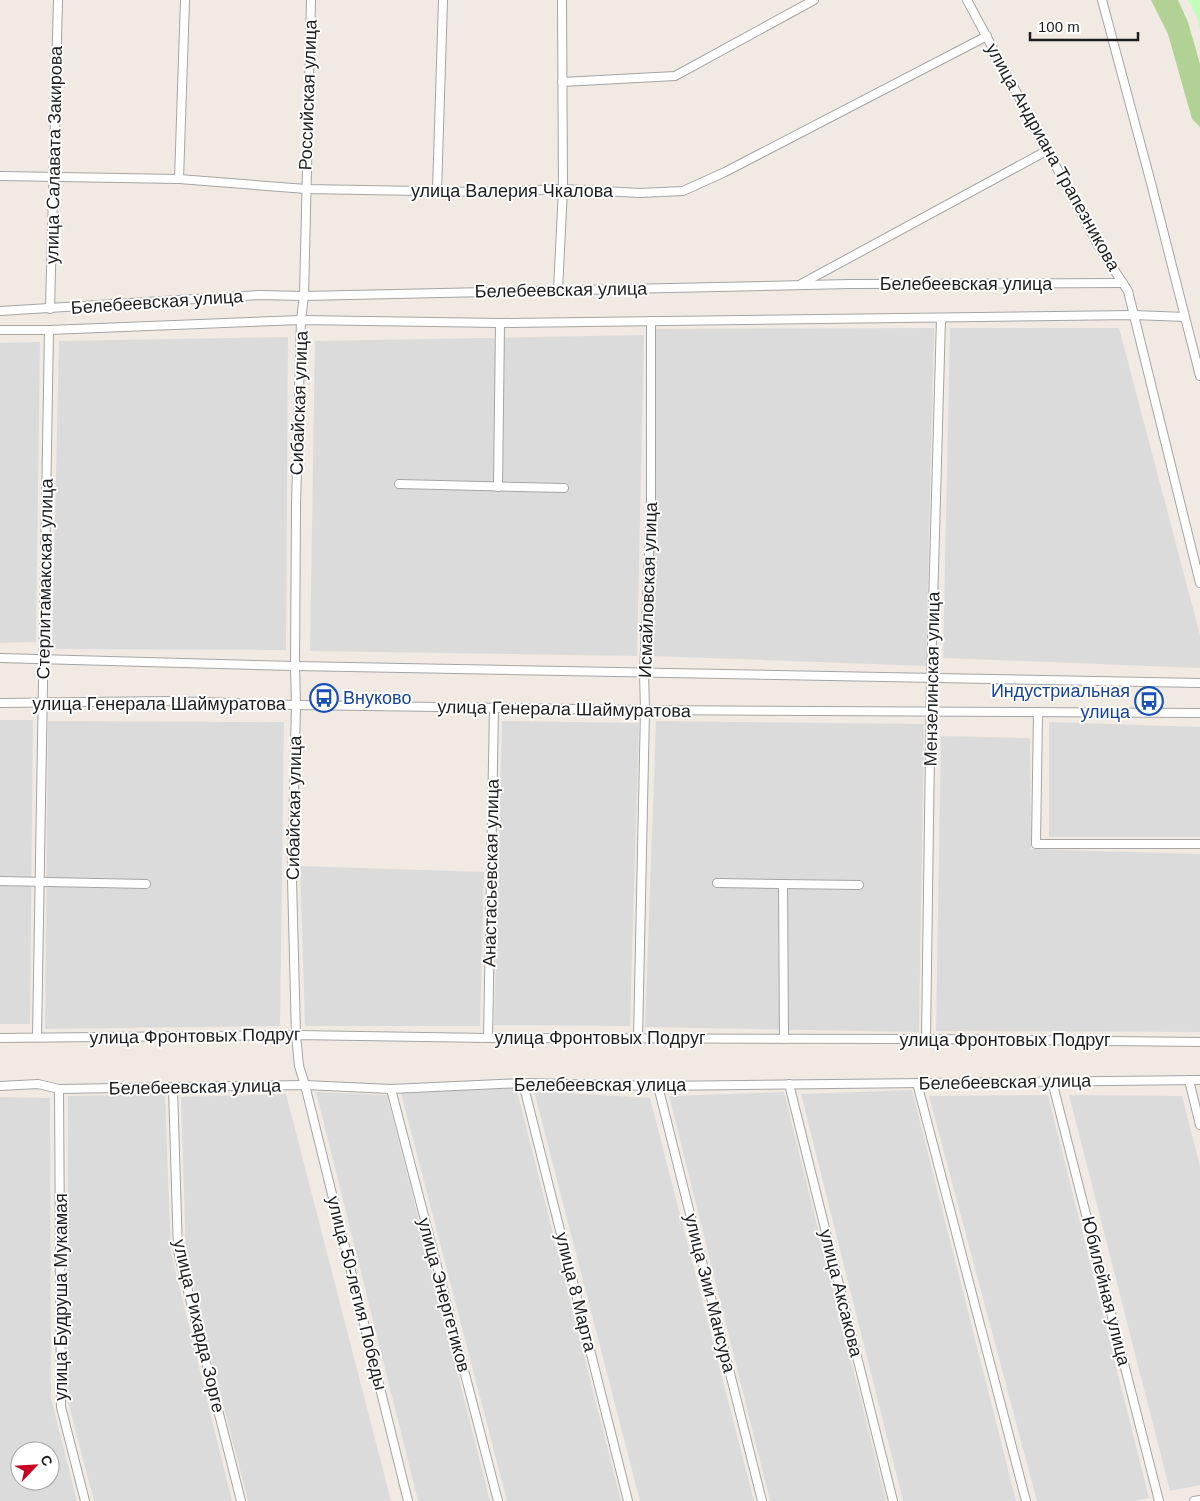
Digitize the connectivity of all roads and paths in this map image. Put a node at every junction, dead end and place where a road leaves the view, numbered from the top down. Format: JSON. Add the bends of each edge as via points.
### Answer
{"nodes":[{"id":1,"x":58,"y":0,"type":"edge"},
{"id":2,"x":185,"y":0,"type":"edge"},
{"id":3,"x":311,"y":0,"type":"edge"},
{"id":4,"x":443,"y":0,"type":"edge"},
{"id":5,"x":562,"y":0,"type":"edge"},
{"id":6,"x":814,"y":0,"type":"edge"},
{"id":7,"x":967,"y":0,"type":"edge"},
{"id":8,"x":1102,"y":0,"type":"edge"},
{"id":9,"x":987,"y":36,"type":"junction"},
{"id":10,"x":562,"y":82,"type":"junction"},
{"id":11,"x":1048,"y":150,"type":"junction"},
{"id":12,"x":0,"y":176,"type":"edge"},
{"id":13,"x":54,"y":177,"type":"junction"},
{"id":14,"x":179,"y":179,"type":"junction"},
{"id":15,"x":306,"y":189,"type":"junction"},
{"id":16,"x":563,"y":189,"type":"junction"},
{"id":17,"x":437,"y":191,"type":"junction"},
{"id":18,"x":1123,"y":284,"type":"junction"},
{"id":19,"x":800,"y":285,"type":"junction"},
{"id":20,"x":558,"y":290,"type":"junction"},
{"id":21,"x":304,"y":296,"type":"junction"},
{"id":22,"x":50,"y":309,"type":"junction"},
{"id":23,"x":0,"y":311,"type":"edge"},
{"id":24,"x":1134,"y":315,"type":"junction"},
{"id":25,"x":1185,"y":317,"type":"junction"},
{"id":26,"x":940,"y":318,"type":"junction"},
{"id":27,"x":301,"y":320,"type":"junction"},
{"id":28,"x":651,"y":321,"type":"junction"},
{"id":29,"x":500,"y":323,"type":"junction"},
{"id":30,"x":0,"y":330,"type":"edge"},
{"id":31,"x":48,"y":330,"type":"junction"},
{"id":32,"x":1200,"y":376,"type":"edge"},
{"id":33,"x":399,"y":484,"type":"dead end"},
{"id":34,"x":498,"y":487,"type":"junction"},
{"id":35,"x":564,"y":488,"type":"dead end"},
{"id":36,"x":1200,"y":583,"type":"edge"},
{"id":37,"x":0,"y":658,"type":"edge"},
{"id":38,"x":43,"y":659,"type":"junction"},
{"id":39,"x":295,"y":666,"type":"junction"},
{"id":40,"x":644,"y":673,"type":"junction"},
{"id":41,"x":931,"y":677,"type":"junction"},
{"id":42,"x":1200,"y":683,"type":"edge"},
{"id":43,"x":0,"y":703,"type":"edge"},
{"id":44,"x":43,"y":703,"type":"junction"},
{"id":45,"x":296,"y":705,"type":"junction"},
{"id":46,"x":494,"y":708,"type":"junction"},
{"id":47,"x":645,"y":710,"type":"junction"},
{"id":48,"x":931,"y":711,"type":"junction"},
{"id":49,"x":1038,"y":712,"type":"junction"},
{"id":50,"x":1200,"y":713,"type":"edge"},
{"id":51,"x":1200,"y":844,"type":"edge"},
{"id":52,"x":0,"y":881,"type":"edge"},
{"id":53,"x":40,"y":881,"type":"junction"},
{"id":54,"x":717,"y":883,"type":"dead end"},
{"id":55,"x":146,"y":884,"type":"dead end"},
{"id":56,"x":783,"y":884,"type":"junction"},
{"id":57,"x":859,"y":884,"type":"dead end"},
{"id":58,"x":296,"y":1034,"type":"junction"},
{"id":59,"x":37,"y":1037,"type":"junction"},
{"id":60,"x":0,"y":1038,"type":"edge"},
{"id":61,"x":488,"y":1038,"type":"junction"},
{"id":62,"x":638,"y":1038,"type":"junction"},
{"id":63,"x":784,"y":1039,"type":"junction"},
{"id":64,"x":926,"y":1039,"type":"junction"},
{"id":65,"x":1200,"y":1042,"type":"edge"},
{"id":66,"x":1189,"y":1080,"type":"junction"},
{"id":67,"x":1200,"y":1080,"type":"edge"},
{"id":68,"x":1052,"y":1081,"type":"junction"},
{"id":69,"x":523,"y":1083,"type":"junction"},
{"id":70,"x":917,"y":1083,"type":"junction"},
{"id":71,"x":789,"y":1084,"type":"junction"},
{"id":72,"x":0,"y":1086,"type":"edge"},
{"id":73,"x":305,"y":1086,"type":"junction"},
{"id":74,"x":658,"y":1086,"type":"junction"},
{"id":75,"x":172,"y":1088,"type":"junction"},
{"id":76,"x":60,"y":1089,"type":"junction"},
{"id":77,"x":391,"y":1089,"type":"junction"},
{"id":78,"x":1200,"y":1125,"type":"edge"},
{"id":79,"x":1200,"y":1500,"type":"edge"},
{"id":80,"x":85,"y":1501,"type":"edge"},
{"id":81,"x":241,"y":1501,"type":"edge"},
{"id":82,"x":408,"y":1501,"type":"edge"},
{"id":83,"x":498,"y":1501,"type":"edge"},
{"id":84,"x":628,"y":1501,"type":"edge"},
{"id":85,"x":762,"y":1501,"type":"edge"},
{"id":86,"x":893,"y":1501,"type":"edge"},
{"id":87,"x":1026,"y":1501,"type":"edge"},
{"id":88,"x":1159,"y":1501,"type":"edge"},
{"id":89,"x":1194,"y":1501,"type":"edge"}],
"edges":[{"from":1,"to":13,"type":"street","name":"улица Салавата Закирова"},
{"from":2,"to":14,"type":"street"},
{"from":3,"to":15,"type":"street","name":"Российская улица"},
{"from":4,"to":17,"type":"street"},
{"from":5,"to":10,"type":"street"},
{"from":6,"to":10,"type":"street","via":[[675,76]]},
{"from":7,"to":9,"type":"street","name":"улица Андриана Трапезникова"},
{"from":8,"to":25,"type":"street"},
{"from":9,"to":11,"type":"street","name":"улица Андриана Трапезникова"},
{"from":9,"to":16,"type":"street","name":"улица Валерия Чкалова","via":[[684,191],[640,193]]},
{"from":10,"to":16,"type":"street"},
{"from":11,"to":18,"type":"street","name":"улица Андриана Трапезникова","via":[[1098,245]]},
{"from":11,"to":19,"type":"street"},
{"from":12,"to":13,"type":"street","name":"улица Валерия Чкалова"},
{"from":13,"to":14,"type":"street","name":"улица Валерия Чкалова"},
{"from":13,"to":22,"type":"street","name":"улица Салавата Закирова"},
{"from":14,"to":15,"type":"street","name":"улица Валерия Чкалова"},
{"from":15,"to":17,"type":"street","name":"улица Валерия Чкалова"},
{"from":15,"to":21,"type":"street","name":"Российская улица"},
{"from":16,"to":17,"type":"street","name":"улица Валерия Чкалова"},
{"from":16,"to":20,"type":"street"},
{"from":18,"to":19,"type":"street","name":"Белебеевская улица"},
{"from":18,"to":24,"type":"street","name":"улица Андриана Трапезникова"},
{"from":19,"to":20,"type":"street","name":"Белебеевская улица"},
{"from":20,"to":21,"type":"street","name":"Белебеевская улица"},
{"from":21,"to":22,"type":"street","name":"Белебеевская улица","via":[[259,295]]},
{"from":21,"to":27,"type":"street","name":"Сибайская улица"},
{"from":22,"to":23,"type":"street","name":"Белебеевская улица"},
{"from":24,"to":25,"type":"street","name":"Белебеевская улица"},
{"from":24,"to":26,"type":"street","name":"Белебеевская улица"},
{"from":24,"to":36,"type":"street"},
{"from":25,"to":32,"type":"street"},
{"from":26,"to":28,"type":"street","name":"Белебеевская улица"},
{"from":26,"to":41,"type":"street","name":"Мензелинская улица"},
{"from":27,"to":29,"type":"street","name":"Белебеевская улица"},
{"from":27,"to":31,"type":"street","name":"Белебеевская улица"},
{"from":27,"to":39,"type":"street","name":"Сибайская улица"},
{"from":28,"to":29,"type":"street","name":"Белебеевская улица"},
{"from":28,"to":40,"type":"street","name":"Исмайловская улица","via":[[651,507]]},
{"from":29,"to":34,"type":"street"},
{"from":30,"to":31,"type":"street","name":"Белебеевская улица"},
{"from":31,"to":38,"type":"street","name":"Стерлитамакская улица"},
{"from":33,"to":34,"type":"street"},
{"from":34,"to":35,"type":"street"},
{"from":37,"to":38,"type":"street"},
{"from":38,"to":39,"type":"street"},
{"from":38,"to":44,"type":"street","name":"Стерлитамакская улица"},
{"from":39,"to":40,"type":"street"},
{"from":39,"to":45,"type":"street","name":"Сибайская улица"},
{"from":40,"to":41,"type":"street"},
{"from":40,"to":47,"type":"street","name":"Исмайловская улица"},
{"from":41,"to":42,"type":"street"},
{"from":41,"to":48,"type":"street","name":"Мензелинская улица"},
{"from":43,"to":44,"type":"street","name":"улица Генерала Шаймуратова"},
{"from":44,"to":45,"type":"street","name":"улица Генерала Шаймуратова","via":[[171,701]]},
{"from":44,"to":53,"type":"street","name":"Стерлитамакская улица"},
{"from":45,"to":46,"type":"street","name":"улица Генерала Шаймуратова"},
{"from":45,"to":58,"type":"street","name":"Сибайская улица","via":[[292,880]]},
{"from":46,"to":47,"type":"street","name":"улица Генерала Шаймуратова"},
{"from":46,"to":61,"type":"street","name":"Анастасьевская улица"},
{"from":47,"to":48,"type":"street","name":"улица Генерала Шаймуратова"},
{"from":47,"to":62,"type":"street","name":"Исмайловская улица"},
{"from":48,"to":49,"type":"street","name":"улица Генерала Шаймуратова"},
{"from":48,"to":64,"type":"street","name":"Мензелинская улица"},
{"from":49,"to":50,"type":"street","name":"улица Генерала Шаймуратова"},
{"from":49,"to":51,"type":"street","via":[[1036,844]]},
{"from":52,"to":53,"type":"street"},
{"from":53,"to":55,"type":"street"},
{"from":53,"to":59,"type":"street","name":"Стерлитамакская улица"},
{"from":54,"to":56,"type":"street"},
{"from":56,"to":57,"type":"street"},
{"from":56,"to":63,"type":"street"},
{"from":58,"to":59,"type":"street","name":"улица Фронтовых Подруг"},
{"from":58,"to":61,"type":"street","name":"улица Фронтовых Подруг"},
{"from":58,"to":73,"type":"street","name":"Сибайская улица","via":[[299,1066]]},
{"from":59,"to":60,"type":"street","name":"улица Фронтовых Подруг"},
{"from":61,"to":62,"type":"street","name":"улица Фронтовых Подруг"},
{"from":62,"to":63,"type":"street","name":"улица Фронтовых Подруг"},
{"from":63,"to":64,"type":"street","name":"улица Фронтовых Подруг"},
{"from":64,"to":65,"type":"street","name":"улица Фронтовых Подруг"},
{"from":66,"to":67,"type":"street","name":"Белебеевская улица"},
{"from":66,"to":68,"type":"street","name":"Белебеевская улица"},
{"from":66,"to":78,"type":"street"},
{"from":68,"to":70,"type":"street","name":"Белебеевская улица"},
{"from":68,"to":88,"type":"street","name":"Юбилейная улица"},
{"from":69,"to":74,"type":"street","name":"Белебеевская улица"},
{"from":69,"to":77,"type":"street","name":"Белебеевская улица"},
{"from":69,"to":84,"type":"street","name":"улица 8 Марта"},
{"from":70,"to":71,"type":"street","name":"Белебеевская улица"},
{"from":70,"to":87,"type":"street"},
{"from":71,"to":74,"type":"street","name":"Белебеевская улица"},
{"from":71,"to":86,"type":"street","name":"улица Аксакова"},
{"from":72,"to":76,"type":"street","name":"Белебеевская улица","via":[[38,1084]]},
{"from":73,"to":75,"type":"street","name":"Белебеевская улица"},
{"from":73,"to":77,"type":"street","name":"Белебеевская улица"},
{"from":73,"to":82,"type":"street","name":"улица 50-летия Победы"},
{"from":74,"to":85,"type":"street","name":"улица Зии Мансура"},
{"from":75,"to":76,"type":"street","name":"Белебеевская улица"},
{"from":75,"to":81,"type":"street","name":"улица Рихарда Зорге","via":[[178,1251]]},
{"from":76,"to":80,"type":"street","name":"улица Будруша Мукамая","via":[[61,1407]]},
{"from":77,"to":83,"type":"street","name":"улица Энергетиков"},
{"from":79,"to":89,"type":"street"}]}
